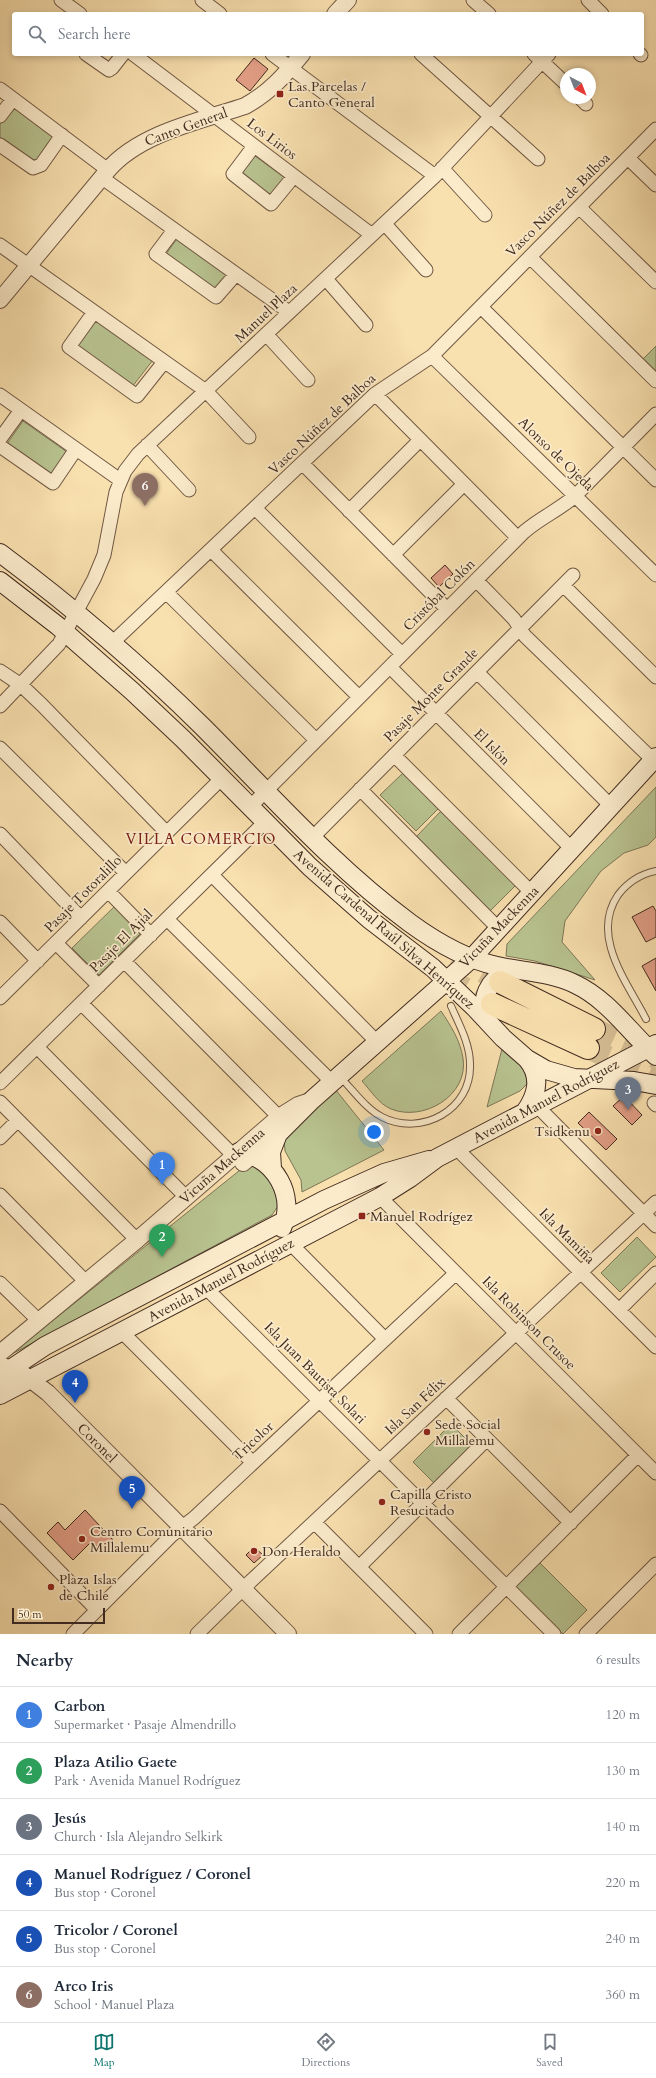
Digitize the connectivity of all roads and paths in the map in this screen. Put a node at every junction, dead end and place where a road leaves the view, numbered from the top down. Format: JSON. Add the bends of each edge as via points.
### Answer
{"nodes":[{"id":1,"x":61,"y":0,"type":"edge"},
{"id":2,"x":202,"y":0,"type":"edge"},
{"id":3,"x":348,"y":0,"type":"edge"},
{"id":4,"x":473,"y":0,"type":"edge"},
{"id":5,"x":77,"y":12,"type":"edge"},
{"id":6,"x":217,"y":12,"type":"edge"},
{"id":7,"x":337,"y":12,"type":"edge"},
{"id":8,"x":487,"y":12,"type":"edge"},
{"id":9,"x":89,"y":56,"type":"edge"},
{"id":10,"x":121,"y":56,"type":"edge"},
{"id":11,"x":136,"y":56,"type":"edge"},
{"id":12,"x":275,"y":56,"type":"edge"},
{"id":13,"x":300,"y":56,"type":"edge"},
{"id":14,"x":423,"y":56,"type":"edge"},
{"id":15,"x":542,"y":56,"type":"edge"},
{"id":16,"x":290,"y":68,"type":"junction"},
{"id":17,"x":560,"y":77,"type":"edge"},
{"id":18,"x":0,"y":89,"type":"edge"},
{"id":19,"x":13,"y":98,"type":"junction"},
{"id":20,"x":0,"y":116,"type":"edge"},
{"id":21,"x":215,"y":116,"type":"junction"},
{"id":22,"x":492,"y":117,"type":"junction"},
{"id":23,"x":656,"y":129,"type":"edge"},
{"id":24,"x":62,"y":135,"type":"junction"},
{"id":25,"x":0,"y":145,"type":"edge"},
{"id":26,"x":254,"y":146,"type":"junction"},
{"id":27,"x":628,"y":158,"type":"junction"},
{"id":28,"x":538,"y":159,"type":"dead end"},
{"id":29,"x":439,"y":172,"type":"junction"},
{"id":30,"x":104,"y":173,"type":"junction"},
{"id":31,"x":294,"y":176,"type":"junction"},
{"id":32,"x":656,"y":186,"type":"edge"},
{"id":33,"x":579,"y":207,"type":"junction"},
{"id":34,"x":485,"y":215,"type":"dead end"},
{"id":35,"x":385,"y":224,"type":"junction"},
{"id":36,"x":174,"y":230,"type":"junction"},
{"id":37,"x":372,"y":235,"type":"junction"},
{"id":38,"x":1,"y":248,"type":"edge"},
{"id":39,"x":530,"y":257,"type":"junction"},
{"id":40,"x":29,"y":265,"type":"junction"},
{"id":41,"x":426,"y":270,"type":"dead end"},
{"id":42,"x":236,"y":274,"type":"junction"},
{"id":43,"x":326,"y":279,"type":"junction"},
{"id":44,"x":656,"y":282,"type":"edge"},
{"id":45,"x":0,"y":300,"type":"edge"},
{"id":46,"x":481,"y":306,"type":"junction"},
{"id":47,"x":94,"y":312,"type":"junction"},
{"id":48,"x":290,"y":312,"type":"junction"},
{"id":49,"x":366,"y":325,"type":"dead end"},
{"id":50,"x":266,"y":334,"type":"junction"},
{"id":51,"x":432,"y":356,"type":"junction"},
{"id":52,"x":164,"y":362,"type":"junction"},
{"id":53,"x":308,"y":380,"type":"dead end"},
{"id":54,"x":656,"y":381,"type":"edge"},
{"id":55,"x":206,"y":391,"type":"junction"},
{"id":56,"x":375,"y":394,"type":"junction"},
{"id":57,"x":0,"y":395,"type":"edge"},
{"id":58,"x":21,"y":410,"type":"junction"},
{"id":59,"x":656,"y":414,"type":"edge"},
{"id":60,"x":248,"y":437,"type":"dead end"},
{"id":61,"x":0,"y":438,"type":"edge"},
{"id":62,"x":420,"y":440,"type":"junction"},
{"id":63,"x":147,"y":445,"type":"junction"},
{"id":64,"x":0,"y":446,"type":"edge"},
{"id":65,"x":623,"y":447,"type":"junction"},
{"id":66,"x":76,"y":449,"type":"junction"},
{"id":67,"x":302,"y":463,"type":"junction"},
{"id":68,"x":120,"y":480,"type":"junction"},
{"id":69,"x":656,"y":480,"type":"edge"},
{"id":70,"x":464,"y":484,"type":"junction"},
{"id":71,"x":189,"y":490,"type":"dead end"},
{"id":72,"x":575,"y":496,"type":"junction"},
{"id":73,"x":255,"y":508,"type":"junction"},
{"id":74,"x":349,"y":511,"type":"junction"},
{"id":75,"x":518,"y":538,"type":"junction"},
{"id":76,"x":211,"y":550,"type":"junction"},
{"id":77,"x":0,"y":553,"type":"edge"},
{"id":78,"x":393,"y":555,"type":"junction"},
{"id":79,"x":573,"y":575,"type":"dead end"},
{"id":80,"x":656,"y":576,"type":"edge"},
{"id":81,"x":476,"y":580,"type":"junction"},
{"id":82,"x":0,"y":581,"type":"edge"},
{"id":83,"x":563,"y":585,"type":"junction"},
{"id":84,"x":166,"y":592,"type":"junction"},
{"id":85,"x":447,"y":609,"type":"junction"},
{"id":86,"x":76,"y":612,"type":"junction"},
{"id":87,"x":520,"y":628,"type":"junction"},
{"id":88,"x":65,"y":632,"type":"junction"},
{"id":89,"x":112,"y":643,"type":"junction"},
{"id":90,"x":402,"y":654,"type":"junction"},
{"id":91,"x":390,"y":667,"type":"junction"},
{"id":92,"x":0,"y":671,"type":"edge"},
{"id":93,"x":477,"y":672,"type":"junction"},
{"id":94,"x":656,"y":677,"type":"edge"},
{"id":95,"x":21,"y":685,"type":"junction"},
{"id":96,"x":359,"y":698,"type":"junction"},
{"id":97,"x":0,"y":706,"type":"edge"},
{"id":98,"x":436,"y":713,"type":"junction"},
{"id":99,"x":316,"y":740,"type":"junction"},
{"id":100,"x":0,"y":748,"type":"edge"},
{"id":101,"x":394,"y":755,"type":"junction"},
{"id":102,"x":654,"y":759,"type":"edge"},
{"id":103,"x":222,"y":778,"type":"junction"},
{"id":104,"x":360,"y":789,"type":"junction"},
{"id":105,"x":265,"y":792,"type":"junction"},
{"id":106,"x":611,"y":806,"type":"junction"},
{"id":107,"x":250,"y":807,"type":"junction"},
{"id":108,"x":265,"y":822,"type":"junction"},
{"id":109,"x":167,"y":833,"type":"junction"},
{"id":110,"x":0,"y":834,"type":"edge"},
{"id":111,"x":312,"y":838,"type":"junction"},
{"id":112,"x":572,"y":849,"type":"junction"},
{"id":113,"x":656,"y":871,"type":"edge"},
{"id":114,"x":126,"y":874,"type":"junction"},
{"id":115,"x":212,"y":875,"type":"junction"},
{"id":116,"x":108,"y":891,"type":"junction"},
{"id":117,"x":532,"y":893,"type":"junction"},
{"id":118,"x":81,"y":918,"type":"junction"},
{"id":119,"x":167,"y":919,"type":"junction"},
{"id":120,"x":0,"y":922,"type":"edge"},
{"id":121,"x":499,"y":929,"type":"junction"},
{"id":122,"x":151,"y":935,"type":"junction"},
{"id":123,"x":56,"y":943,"type":"junction"},
{"id":124,"x":471,"y":959,"type":"junction"},
{"id":125,"x":38,"y":961,"type":"junction"},
{"id":126,"x":124,"y":961,"type":"junction"},
{"id":127,"x":506,"y":976,"type":"junction"},
{"id":128,"x":446,"y":980,"type":"junction"},
{"id":129,"x":99,"y":986,"type":"junction"},
{"id":130,"x":0,"y":998,"type":"edge"},
{"id":131,"x":81,"y":1003,"type":"junction"},
{"id":132,"x":451,"y":1006,"type":"dead end"},
{"id":133,"x":489,"y":1012,"type":"junction"},
{"id":134,"x":646,"y":1019,"type":"dead end"},
{"id":135,"x":377,"y":1042,"type":"junction"},
{"id":136,"x":37,"y":1047,"type":"junction"},
{"id":137,"x":653,"y":1049,"type":"edge"},
{"id":138,"x":527,"y":1059,"type":"junction"},
{"id":139,"x":335,"y":1079,"type":"junction"},
{"id":140,"x":588,"y":1080,"type":"junction"},
{"id":141,"x":0,"y":1083,"type":"edge"},
{"id":142,"x":656,"y":1085,"type":"edge"},
{"id":143,"x":0,"y":1102,"type":"edge"},
{"id":144,"x":531,"y":1109,"type":"junction"},
{"id":145,"x":18,"y":1120,"type":"junction"},
{"id":146,"x":278,"y":1125,"type":"junction"},
{"id":147,"x":0,"y":1138,"type":"edge"},
{"id":148,"x":456,"y":1148,"type":"junction"},
{"id":149,"x":242,"y":1154,"type":"junction"},
{"id":150,"x":437,"y":1158,"type":"junction"},
{"id":151,"x":272,"y":1168,"type":"junction"},
{"id":152,"x":0,"y":1195,"type":"edge"},
{"id":153,"x":186,"y":1197,"type":"junction"},
{"id":154,"x":380,"y":1197,"type":"junction"},
{"id":155,"x":656,"y":1202,"type":"edge"},
{"id":156,"x":644,"y":1213,"type":"junction"},
{"id":157,"x":286,"y":1219,"type":"junction"},
{"id":158,"x":656,"y":1226,"type":"edge"},
{"id":159,"x":137,"y":1240,"type":"junction"},
{"id":160,"x":290,"y":1243,"type":"junction"},
{"id":161,"x":259,"y":1259,"type":"junction"},
{"id":162,"x":581,"y":1272,"type":"junction"},
{"id":163,"x":456,"y":1273,"type":"junction"},
{"id":164,"x":656,"y":1273,"type":"edge"},
{"id":165,"x":86,"y":1282,"type":"junction"},
{"id":166,"x":0,"y":1283,"type":"edge"},
{"id":167,"x":206,"y":1288,"type":"junction"},
{"id":168,"x":619,"y":1310,"type":"junction"},
{"id":169,"x":39,"y":1321,"type":"junction"},
{"id":170,"x":122,"y":1332,"type":"junction"},
{"id":171,"x":516,"y":1333,"type":"junction"},
{"id":172,"x":385,"y":1339,"type":"junction"},
{"id":173,"x":656,"y":1347,"type":"edge"},
{"id":174,"x":0,"y":1353,"type":"edge"},
{"id":175,"x":4,"y":1371,"type":"edge"},
{"id":176,"x":31,"y":1378,"type":"junction"},
{"id":177,"x":0,"y":1395,"type":"edge"},
{"id":178,"x":446,"y":1398,"type":"junction"},
{"id":179,"x":319,"y":1400,"type":"junction"},
{"id":180,"x":487,"y":1439,"type":"junction"},
{"id":181,"x":638,"y":1455,"type":"junction"},
{"id":182,"x":380,"y":1460,"type":"junction"},
{"id":183,"x":253,"y":1463,"type":"junction"},
{"id":184,"x":656,"y":1473,"type":"edge"},
{"id":185,"x":423,"y":1503,"type":"junction"},
{"id":186,"x":0,"y":1512,"type":"edge"},
{"id":187,"x":314,"y":1522,"type":"junction"},
{"id":188,"x":571,"y":1523,"type":"junction"},
{"id":189,"x":182,"y":1528,"type":"junction"},
{"id":190,"x":656,"y":1564,"type":"edge"},
{"id":191,"x":359,"y":1567,"type":"junction"},
{"id":192,"x":507,"y":1587,"type":"junction"},
{"id":193,"x":243,"y":1588,"type":"junction"},
{"id":194,"x":97,"y":1610,"type":"junction"},
{"id":195,"x":73,"y":1634,"type":"edge"},
{"id":196,"x":197,"y":1634,"type":"edge"},
{"id":197,"x":288,"y":1634,"type":"edge"},
{"id":198,"x":426,"y":1634,"type":"edge"},
{"id":199,"x":460,"y":1634,"type":"edge"},
{"id":200,"x":554,"y":1634,"type":"edge"},
{"id":201,"x":586,"y":1634,"type":"edge"}],
"edges":[{"from":1,"to":5,"type":"street"},
{"from":2,"to":6,"type":"street"},
{"from":3,"to":7,"type":"street"},
{"from":4,"to":8,"type":"street"},
{"from":9,"to":10,"type":"street","via":[[109,70]]},
{"from":11,"to":21,"type":"street","name":"Los Lirios"},
{"from":12,"to":16,"type":"street"},
{"from":13,"to":16,"type":"street","name":"Canto General"},
{"from":14,"to":22,"type":"street"},
{"from":15,"to":17,"type":"street"},
{"from":15,"to":22,"type":"street","name":"Manuel Plaza"},
{"from":16,"to":21,"type":"street","name":"Canto General","via":[[274,86],[255,100]]},
{"from":16,"to":29,"type":"street"},
{"from":18,"to":19,"type":"street"},
{"from":19,"to":20,"type":"street"},
{"from":19,"to":24,"type":"street"},
{"from":21,"to":26,"type":"street","name":"Los Lirios"},
{"from":21,"to":30,"type":"street","name":"Canto General","via":[[144,141],[122,155]]},
{"from":22,"to":28,"type":"street"},
{"from":22,"to":29,"type":"street","name":"Manuel Plaza"},
{"from":23,"to":27,"type":"street","name":"Vasco Núñez de Balboa"},
{"from":24,"to":25,"type":"street","via":[[41,165],[36,168]]},
{"from":24,"to":30,"type":"street"},
{"from":26,"to":31,"type":"street","name":"Los Lirios"},
{"from":26,"to":31,"type":"street","via":[[233,174],[271,204]]},
{"from":27,"to":32,"type":"street"},
{"from":27,"to":33,"type":"street","name":"Vasco Núñez de Balboa"},
{"from":29,"to":34,"type":"street"},
{"from":29,"to":35,"type":"street","name":"Manuel Plaza"},
{"from":30,"to":36,"type":"street"},
{"from":30,"to":40,"type":"street","name":"Canto General"},
{"from":31,"to":37,"type":"street","name":"Los Lirios"},
{"from":33,"to":39,"type":"street","name":"Vasco Núñez de Balboa"},
{"from":33,"to":44,"type":"street"},
{"from":35,"to":37,"type":"street","name":"Manuel Plaza"},
{"from":35,"to":41,"type":"street"},
{"from":36,"to":42,"type":"street"},
{"from":36,"to":42,"type":"street","via":[[156,254],[204,289],[216,297]]},
{"from":37,"to":43,"type":"street","name":"Manuel Plaza"},
{"from":38,"to":40,"type":"street"},
{"from":39,"to":46,"type":"street","name":"Vasco Núñez de Balboa"},
{"from":39,"to":54,"type":"street"},
{"from":40,"to":45,"type":"street","name":"Canto General"},
{"from":40,"to":47,"type":"street"},
{"from":42,"to":48,"type":"street"},
{"from":43,"to":48,"type":"street","name":"Manuel Plaza"},
{"from":43,"to":49,"type":"street"},
{"from":46,"to":51,"type":"street","name":"Vasco Núñez de Balboa"},
{"from":46,"to":65,"type":"street"},
{"from":47,"to":52,"type":"street"},
{"from":47,"to":52,"type":"street","via":[[69,347],[137,396]]},
{"from":48,"to":50,"type":"street","name":"Manuel Plaza"},
{"from":50,"to":53,"type":"street"},
{"from":50,"to":55,"type":"street","name":"Manuel Plaza"},
{"from":51,"to":56,"type":"street","name":"Vasco Núñez de Balboa"},
{"from":51,"to":72,"type":"street","name":"Alonso de Ojeda"},
{"from":52,"to":55,"type":"street"},
{"from":55,"to":60,"type":"street"},
{"from":55,"to":63,"type":"street","name":"Manuel Plaza"},
{"from":56,"to":62,"type":"street"},
{"from":56,"to":67,"type":"street","name":"Vasco Núñez de Balboa"},
{"from":57,"to":58,"type":"street"},
{"from":58,"to":61,"type":"street"},
{"from":58,"to":66,"type":"street"},
{"from":59,"to":65,"type":"street","name":"Cristóbal Colón"},
{"from":62,"to":70,"type":"street"},
{"from":62,"to":74,"type":"street"},
{"from":63,"to":68,"type":"street","name":"Manuel Plaza"},
{"from":63,"to":71,"type":"street"},
{"from":64,"to":66,"type":"street","via":[[53,483]]},
{"from":65,"to":69,"type":"street"},
{"from":65,"to":72,"type":"street","name":"Cristóbal Colón"},
{"from":66,"to":68,"type":"street"},
{"from":67,"to":73,"type":"street","name":"Vasco Núñez de Balboa"},
{"from":67,"to":74,"type":"street"},
{"from":68,"to":86,"type":"street","name":"Manuel Plaza","via":[[99,568]]},
{"from":70,"to":75,"type":"street"},
{"from":70,"to":78,"type":"street"},
{"from":72,"to":75,"type":"street","name":"Cristóbal Colón","via":[[565,505],[538,520]]},
{"from":72,"to":80,"type":"street","name":"Alonso de Ojeda"},
{"from":73,"to":76,"type":"street","name":"Vasco Núñez de Balboa"},
{"from":73,"to":90,"type":"street"},
{"from":74,"to":78,"type":"street"},
{"from":75,"to":81,"type":"street","name":"Cristóbal Colón"},
{"from":76,"to":84,"type":"street","name":"Vasco Núñez de Balboa"},
{"from":76,"to":96,"type":"street"},
{"from":77,"to":86,"type":"main road","name":"Avenida Cardenal Raúl Silva Henríquez"},
{"from":78,"to":85,"type":"street"},
{"from":79,"to":83,"type":"street","name":"Pasaje Monte Grande"},
{"from":81,"to":85,"type":"street","name":"Cristóbal Colón"},
{"from":81,"to":87,"type":"street"},
{"from":82,"to":88,"type":"main road","name":"Avenida Cardenal Raúl Silva Henríquez"},
{"from":83,"to":87,"type":"street","name":"Pasaje Monte Grande"},
{"from":83,"to":94,"type":"street"},
{"from":84,"to":89,"type":"street","name":"Vasco Núñez de Balboa"},
{"from":84,"to":99,"type":"street"},
{"from":85,"to":90,"type":"street","name":"Cristóbal Colón"},
{"from":86,"to":88,"type":"street","name":"Manuel Plaza"},
{"from":86,"to":89,"type":"main road","name":"Avenida Cardenal Raúl Silva Henríquez"},
{"from":87,"to":93,"type":"street","name":"Pasaje Monte Grande"},
{"from":87,"to":102,"type":"street","via":[[525,636]]},
{"from":88,"to":95,"type":"street","name":"Manuel Plaza","via":[[59,644]]},
{"from":88,"to":103,"type":"main road","name":"Avenida Cardenal Raúl Silva Henríquez","via":[[156,713]]},
{"from":89,"to":105,"type":"main road","name":"Avenida Cardenal Raúl Silva Henríquez","via":[[183,708]]},
{"from":90,"to":91,"type":"street","name":"Cristóbal Colón"},
{"from":91,"to":96,"type":"street","name":"Cristóbal Colón"},
{"from":91,"to":98,"type":"street","name":"El Islón"},
{"from":92,"to":95,"type":"street"},
{"from":93,"to":98,"type":"street","name":"Pasaje Monte Grande"},
{"from":93,"to":106,"type":"street"},
{"from":95,"to":97,"type":"street","name":"Manuel Plaza"},
{"from":95,"to":109,"type":"street"},
{"from":96,"to":99,"type":"street","name":"Cristóbal Colón"},
{"from":98,"to":101,"type":"street","name":"Pasaje Monte Grande"},
{"from":98,"to":112,"type":"street","name":"El Islón"},
{"from":99,"to":105,"type":"street","name":"Cristóbal Colón"},
{"from":100,"to":114,"type":"street"},
{"from":101,"to":104,"type":"street","name":"Pasaje Monte Grande"},
{"from":101,"to":117,"type":"street"},
{"from":102,"to":106,"type":"main road","name":"Vicuña Mackenna"},
{"from":103,"to":107,"type":"main road","name":"Avenida Cardenal Raúl Silva Henríquez"},
{"from":103,"to":109,"type":"street","name":"Pasaje Totoralillo"},
{"from":104,"to":111,"type":"street","name":"Pasaje Monte Grande"},
{"from":104,"to":121,"type":"street"},
{"from":105,"to":107,"type":"street","name":"Cristóbal Colón"},
{"from":105,"to":111,"type":"main road","name":"Avenida Cardenal Raúl Silva Henríquez"},
{"from":106,"to":112,"type":"main road","name":"Vicuña Mackenna"},
{"from":107,"to":108,"type":"main road","name":"Avenida Cardenal Raúl Silva Henríquez"},
{"from":108,"to":115,"type":"street","name":"Pasaje El Ajial"},
{"from":108,"to":128,"type":"main road","name":"Avenida Cardenal Raúl Silva Henríquez","via":[[339,894]]},
{"from":109,"to":114,"type":"street","name":"Pasaje Totoralillo"},
{"from":110,"to":118,"type":"street"},
{"from":111,"to":124,"type":"main road","name":"Avenida Cardenal Raúl Silva Henríquez","via":[[396,912],[428,935]]},
{"from":112,"to":117,"type":"main road","name":"Vicuña Mackenna"},
{"from":113,"to":134,"type":"lane","via":[[637,878],[621,891],[611,909],[607,929],[610,950]]},
{"from":114,"to":116,"type":"street","name":"Pasaje Totoralillo"},
{"from":115,"to":119,"type":"street","name":"Pasaje El Ajial"},
{"from":115,"to":135,"type":"street"},
{"from":116,"to":118,"type":"street","name":"Pasaje Totoralillo"},
{"from":116,"to":122,"type":"street"},
{"from":117,"to":121,"type":"main road","name":"Vicuña Mackenna"},
{"from":118,"to":123,"type":"street","name":"Pasaje Totoralillo"},
{"from":119,"to":122,"type":"street","name":"Pasaje El Ajial"},
{"from":119,"to":139,"type":"street"},
{"from":120,"to":125,"type":"street"},
{"from":121,"to":124,"type":"main road","name":"Vicuña Mackenna"},
{"from":122,"to":126,"type":"street","name":"Pasaje El Ajial"},
{"from":123,"to":125,"type":"street","name":"Pasaje Totoralillo"},
{"from":123,"to":129,"type":"street"},
{"from":124,"to":127,"type":"main road","name":"Avenida Cardenal Raúl Silva Henríquez"},
{"from":124,"to":128,"type":"main road","name":"Vicuña Mackenna"},
{"from":125,"to":130,"type":"street","name":"Pasaje Totoralillo"},
{"from":126,"to":129,"type":"street","name":"Pasaje El Ajial"},
{"from":126,"to":146,"type":"street"},
{"from":127,"to":133,"type":"main road","via":[[497,978],[486,991],[483,1003]]},
{"from":127,"to":133,"type":"highway","via":[[591,1038]]},
{"from":127,"to":137,"type":"main road","name":"Avenida Cardenal Raúl Silva Henríquez","via":[[550,975],[588,991]]},
{"from":128,"to":133,"type":"main road","name":"Avenida Cardenal Raúl Silva Henríquez"},
{"from":128,"to":135,"type":"main road","name":"Vicuña Mackenna"},
{"from":129,"to":131,"type":"street","name":"Pasaje El Ajial"},
{"from":131,"to":136,"type":"street","name":"Pasaje El Ajial"},
{"from":131,"to":149,"type":"street"},
{"from":132,"to":139,"type":"lane","via":[[470,1054],[470,1075],[463,1095],[441,1117],[421,1124],[400,1124],[390,1121],[371,1110]]},
{"from":133,"to":138,"type":"main road","name":"Avenida Cardenal Raúl Silva Henríquez","via":[[503,1038]]},
{"from":135,"to":139,"type":"main road","name":"Vicuña Mackenna"},
{"from":136,"to":141,"type":"street","name":"Pasaje El Ajial"},
{"from":136,"to":153,"type":"street"},
{"from":137,"to":140,"type":"main road","name":"Avenida Manuel Rodríguez"},
{"from":138,"to":140,"type":"main road","name":"Avenida Cardenal Raúl Silva Henríquez","via":[[553,1073]]},
{"from":138,"to":144,"type":"main road","via":[[534,1070],[537,1083]]},
{"from":139,"to":146,"type":"main road","name":"Vicuña Mackenna"},
{"from":140,"to":142,"type":"main road","name":"Avenida Cardenal Raúl Silva Henríquez","via":[[620,1080]]},
{"from":140,"to":144,"type":"main road","name":"Avenida Manuel Rodríguez"},
{"from":143,"to":145,"type":"street"},
{"from":144,"to":148,"type":"main road","name":"Avenida Manuel Rodríguez"},
{"from":144,"to":156,"type":"street"},
{"from":145,"to":147,"type":"street"},
{"from":145,"to":159,"type":"street"},
{"from":146,"to":149,"type":"street","name":"Vicuña Mackenna"},
{"from":146,"to":151,"type":"main road","via":[[271,1152]]},
{"from":148,"to":150,"type":"main road","name":"Avenida Manuel Rodríguez"},
{"from":148,"to":162,"type":"street","name":"Isla Mamiña"},
{"from":149,"to":151,"type":"main road"},
{"from":149,"to":153,"type":"street","name":"Vicuña Mackenna"},
{"from":149,"to":159,"type":"street","name":"Vicuña Mackenna","via":[[196,1201]]},
{"from":150,"to":154,"type":"main road","name":"Avenida Manuel Rodríguez"},
{"from":150,"to":157,"type":"main road","name":"Avenida Manuel Rodríguez","via":[[384,1173]]},
{"from":151,"to":157,"type":"main road","via":[[280,1179],[286,1197]]},
{"from":152,"to":165,"type":"street"},
{"from":153,"to":159,"type":"street","name":"Vicuña Mackenna"},
{"from":154,"to":160,"type":"main road","name":"Avenida Manuel Rodríguez"},
{"from":154,"to":163,"type":"street","name":"Isla Robinson Crusoe"},
{"from":155,"to":156,"type":"street","name":"Isla San Félix"},
{"from":156,"to":158,"type":"street"},
{"from":156,"to":162,"type":"street","name":"Isla San Félix"},
{"from":157,"to":161,"type":"main road","via":[[273,1245]]},
{"from":157,"to":175,"type":"main road","name":"Avenida Manuel Rodríguez","via":[[45,1346]]},
{"from":159,"to":165,"type":"street","name":"Vicuña Mackenna"},
{"from":160,"to":161,"type":"main road","name":"Avenida Manuel Rodríguez"},
{"from":160,"to":172,"type":"street"},
{"from":161,"to":167,"type":"main road","name":"Avenida Manuel Rodríguez"},
{"from":162,"to":168,"type":"street","name":"Isla Mamiña"},
{"from":162,"to":171,"type":"street","name":"Isla San Félix"},
{"from":163,"to":171,"type":"street","name":"Isla Robinson Crusoe"},
{"from":163,"to":172,"type":"street","name":"Tricolor"},
{"from":164,"to":168,"type":"street"},
{"from":165,"to":169,"type":"street","name":"Vicuña Mackenna"},
{"from":166,"to":169,"type":"street"},
{"from":167,"to":170,"type":"main road","name":"Avenida Manuel Rodríguez"},
{"from":167,"to":179,"type":"street","name":"Isla Juan Bautista Solari"},
{"from":168,"to":173,"type":"street","name":"Isla Mamiña"},
{"from":169,"to":174,"type":"street","name":"Vicuña Mackenna"},
{"from":170,"to":176,"type":"main road","name":"Avenida Manuel Rodríguez"},
{"from":170,"to":183,"type":"street"},
{"from":171,"to":178,"type":"street","name":"Isla San Félix"},
{"from":171,"to":181,"type":"street","name":"Isla Robinson Crusoe"},
{"from":172,"to":179,"type":"street","name":"Tricolor"},
{"from":175,"to":176,"type":"street","name":"Coronel"},
{"from":176,"to":177,"type":"main road","name":"Avenida Manuel Rodríguez"},
{"from":176,"to":189,"type":"street","name":"Coronel"},
{"from":178,"to":180,"type":"street"},
{"from":178,"to":182,"type":"street","name":"Isla San Félix"},
{"from":179,"to":182,"type":"street","name":"Isla Juan Bautista Solari"},
{"from":179,"to":183,"type":"street","name":"Tricolor"},
{"from":180,"to":185,"type":"street"},
{"from":180,"to":188,"type":"street"},
{"from":181,"to":184,"type":"street","name":"Isla Robinson Crusoe"},
{"from":181,"to":188,"type":"street"},
{"from":182,"to":185,"type":"street","name":"Isla Juan Bautista Solari"},
{"from":182,"to":187,"type":"street","name":"Isla San Félix"},
{"from":183,"to":189,"type":"street","name":"Tricolor"},
{"from":185,"to":191,"type":"street"},
{"from":185,"to":192,"type":"street","name":"Isla Juan Bautista Solari"},
{"from":186,"to":194,"type":"street"},
{"from":187,"to":191,"type":"street"},
{"from":187,"to":193,"type":"street","name":"Isla San Félix"},
{"from":188,"to":192,"type":"street"},
{"from":189,"to":193,"type":"street","name":"Coronel"},
{"from":189,"to":194,"type":"street","name":"Tricolor"},
{"from":190,"to":201,"type":"street"},
{"from":191,"to":198,"type":"street"},
{"from":192,"to":199,"type":"street"},
{"from":192,"to":200,"type":"street","name":"Isla Juan Bautista Solari"},
{"from":193,"to":196,"type":"street","name":"Isla San Félix"},
{"from":193,"to":197,"type":"street","name":"Coronel"},
{"from":194,"to":195,"type":"street","name":"Tricolor"}]}
